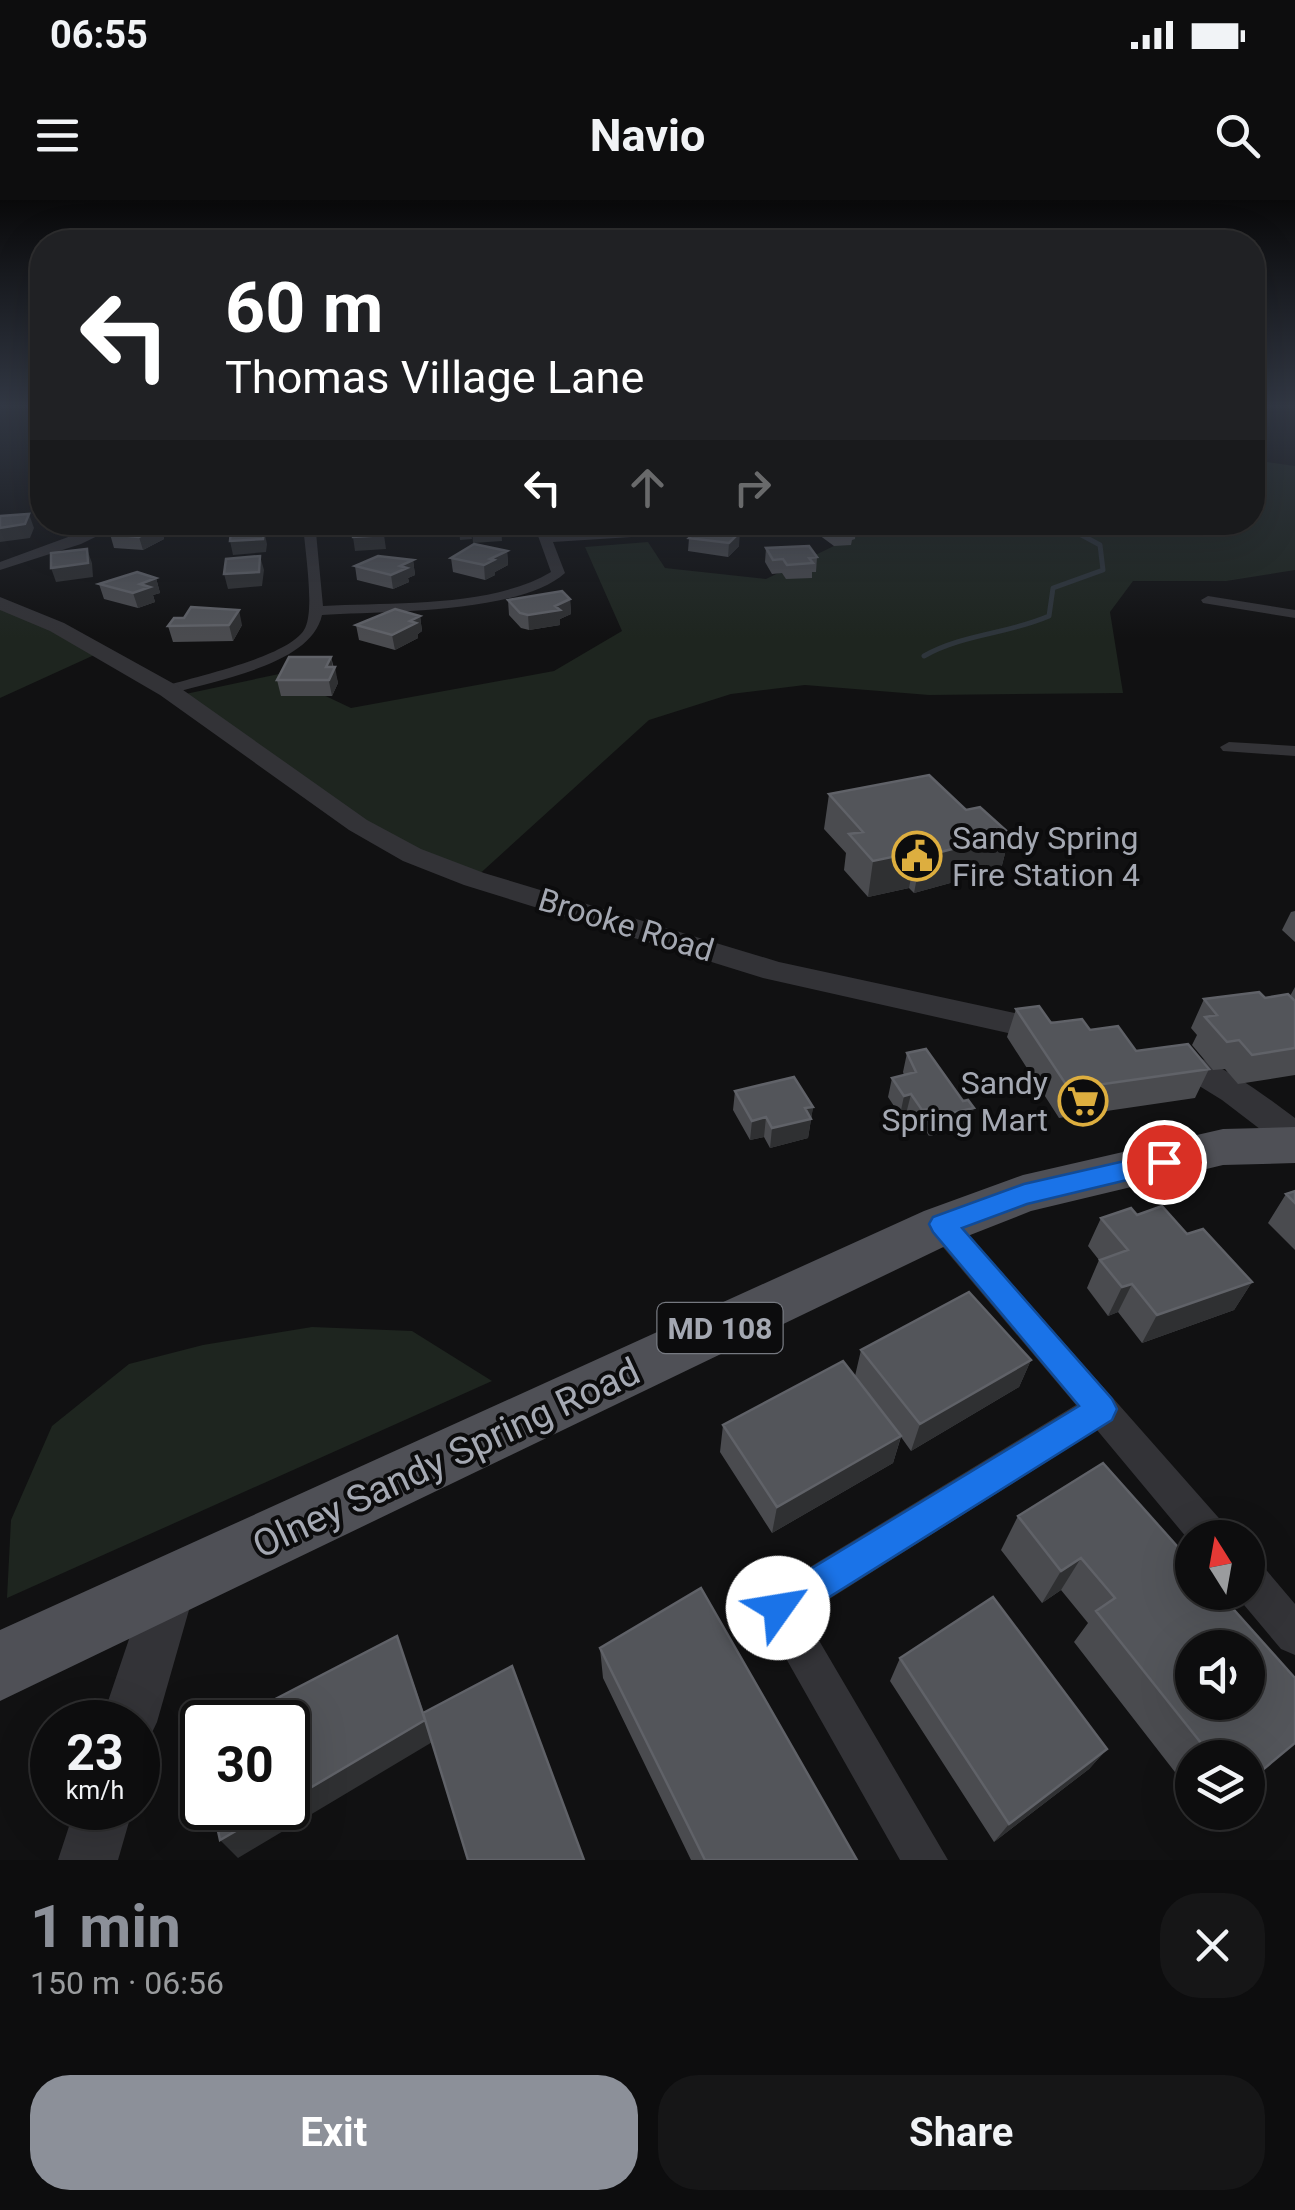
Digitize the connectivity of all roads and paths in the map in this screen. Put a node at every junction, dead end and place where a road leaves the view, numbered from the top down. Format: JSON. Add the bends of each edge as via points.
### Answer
{"nodes":[{"id":1,"x":91,"y":535,"type":"edge"},
{"id":2,"x":310,"y":535,"type":"edge"},
{"id":3,"x":545,"y":535,"type":"edge"},
{"id":4,"x":605,"y":535,"type":"edge"},
{"id":5,"x":547,"y":539,"type":"junction"},
{"id":6,"x":0,"y":566,"type":"edge"},
{"id":7,"x":1208,"y":600,"type":"dead end"},
{"id":8,"x":0,"y":603,"type":"edge"},
{"id":9,"x":316,"y":611,"type":"junction"},
{"id":10,"x":1295,"y":614,"type":"edge"},
{"id":11,"x":168,"y":690,"type":"junction"},
{"id":12,"x":1229,"y":747,"type":"dead end"},
{"id":13,"x":1295,"y":752,"type":"edge"},
{"id":14,"x":1078,"y":1038,"type":"edge"},
{"id":15,"x":1134,"y":1050,"type":"edge"},
{"id":16,"x":1295,"y":1141,"type":"edge"},
{"id":17,"x":942,"y":1224,"type":"junction"},
{"id":18,"x":1101,"y":1409,"type":"junction"},
{"id":19,"x":1197,"y":1520,"type":"edge"},
{"id":20,"x":170,"y":1589,"type":"junction"},
{"id":21,"x":1265,"y":1600,"type":"edge"},
{"id":22,"x":1295,"y":1635,"type":"edge"},
{"id":23,"x":0,"y":1666,"type":"edge"},
{"id":24,"x":136,"y":1700,"type":"edge"},
{"id":25,"x":97,"y":1830,"type":"edge"},
{"id":26,"x":88,"y":1860,"type":"edge"},
{"id":27,"x":925,"y":1860,"type":"edge"}],
"edges":[{"from":1,"to":6,"type":"street"},
{"from":2,"to":9,"type":"street"},
{"from":3,"to":5,"type":"street"},
{"from":4,"to":5,"type":"street"},
{"from":5,"to":9,"type":"street","via":[[558,572],[541,586]]},
{"from":7,"to":10,"type":"street"},
{"from":8,"to":11,"type":"street","name":"Brooke Road"},
{"from":9,"to":11,"type":"street","via":[[311,632],[282,654]]},
{"from":11,"to":14,"type":"street","name":"Brooke Road","via":[[358,825],[474,879],[774,970]]},
{"from":12,"to":13,"type":"street"},
{"from":15,"to":16,"type":"street","via":[[1180,1060]]},
{"from":16,"to":17,"type":"main road","name":"Olney Sandy Spring Road","number":"MD 108","via":[[1223,1147],[1024,1194]]},
{"from":17,"to":18,"type":"street"},
{"from":17,"to":20,"type":"main road","name":"Olney Sandy Spring Road","number":"MD 108"},
{"from":18,"to":19,"type":"street"},
{"from":18,"to":27,"type":"street","via":[[778,1608]]},
{"from":20,"to":23,"type":"main road","name":"Olney Sandy Spring Road","number":"MD 108"},
{"from":20,"to":24,"type":"street"},
{"from":21,"to":22,"type":"street"},
{"from":25,"to":26,"type":"street"}]}
